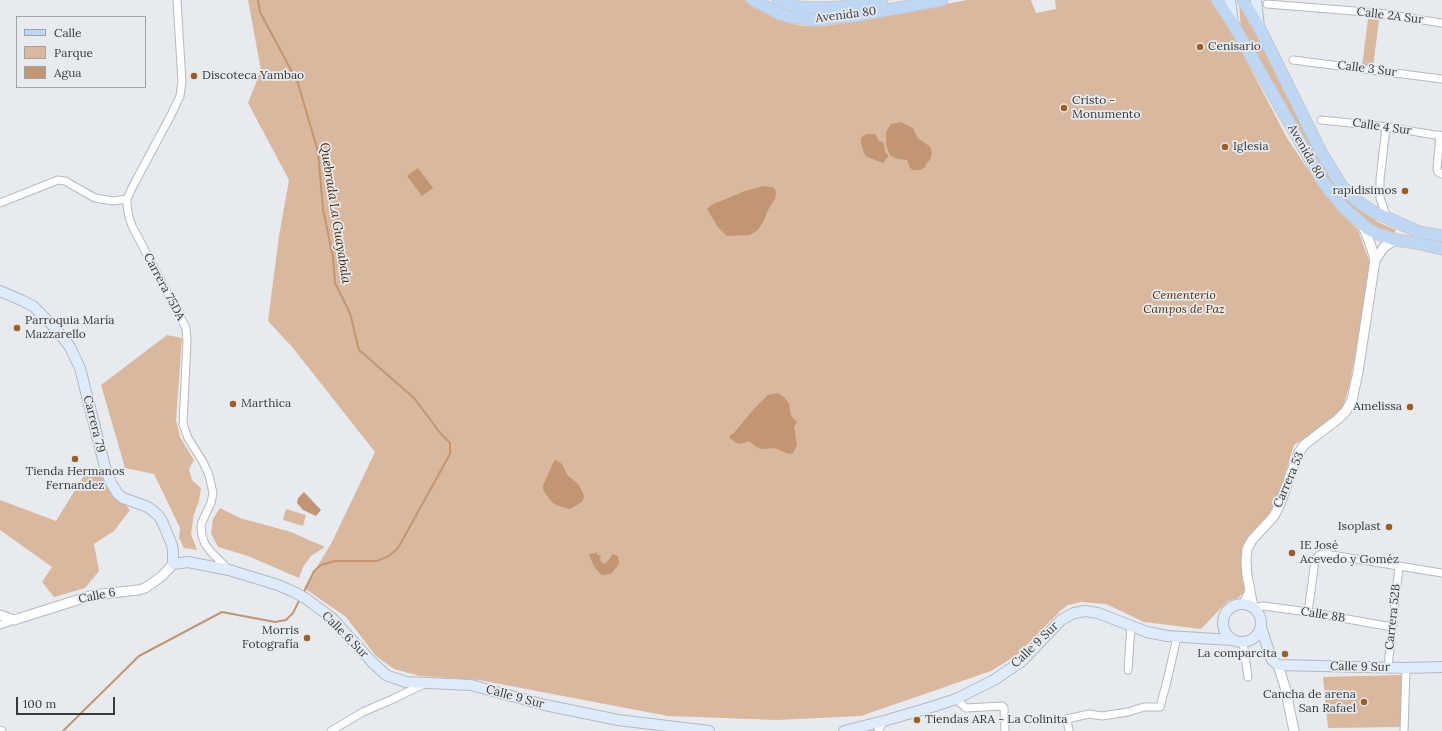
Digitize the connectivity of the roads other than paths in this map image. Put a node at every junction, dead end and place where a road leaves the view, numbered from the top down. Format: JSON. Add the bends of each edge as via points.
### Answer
{"nodes":[{"id":1,"x":177,"y":0,"type":"edge"},
{"id":2,"x":754,"y":0,"type":"edge"},
{"id":3,"x":778,"y":0,"type":"edge"},
{"id":4,"x":882,"y":0,"type":"edge"},
{"id":5,"x":942,"y":0,"type":"edge"},
{"id":6,"x":1216,"y":0,"type":"edge"},
{"id":7,"x":1230,"y":0,"type":"edge"},
{"id":8,"x":1243,"y":0,"type":"edge"},
{"id":9,"x":1256,"y":0,"type":"edge"},
{"id":10,"x":1267,"y":4,"type":"dead end"},
{"id":11,"x":1442,"y":23,"type":"edge"},
{"id":12,"x":1233,"y":24,"type":"junction"},
{"id":13,"x":1259,"y":26,"type":"junction"},
{"id":14,"x":1293,"y":60,"type":"dead end"},
{"id":15,"x":1442,"y":79,"type":"edge"},
{"id":16,"x":1321,"y":120,"type":"dead end"},
{"id":17,"x":1386,"y":127,"type":"junction"},
{"id":18,"x":1441,"y":136,"type":"edge"},
{"id":19,"x":1442,"y":174,"type":"edge"},
{"id":20,"x":127,"y":199,"type":"junction"},
{"id":21,"x":0,"y":203,"type":"edge"},
{"id":22,"x":1391,"y":221,"type":"junction"},
{"id":23,"x":1362,"y":224,"type":"junction"},
{"id":24,"x":1442,"y":231,"type":"edge"},
{"id":25,"x":1442,"y":236,"type":"edge"},
{"id":26,"x":1395,"y":240,"type":"junction"},
{"id":27,"x":1442,"y":249,"type":"edge"},
{"id":28,"x":1442,"y":257,"type":"edge"},
{"id":29,"x":1375,"y":260,"type":"junction"},
{"id":30,"x":0,"y":292,"type":"edge"},
{"id":31,"x":173,"y":564,"type":"junction"},
{"id":32,"x":1399,"y":566,"type":"junction"},
{"id":33,"x":229,"y":570,"type":"junction"},
{"id":34,"x":1442,"y":573,"type":"edge"},
{"id":35,"x":1251,"y":607,"type":"junction"},
{"id":36,"x":1308,"y":612,"type":"junction"},
{"id":37,"x":0,"y":615,"type":"edge"},
{"id":38,"x":14,"y":620,"type":"junction"},
{"id":39,"x":1222,"y":622,"type":"junction"},
{"id":40,"x":0,"y":625,"type":"edge"},
{"id":41,"x":1131,"y":626,"type":"junction"},
{"id":42,"x":1261,"y":627,"type":"junction"},
{"id":43,"x":1392,"y":627,"type":"junction"},
{"id":44,"x":1177,"y":637,"type":"junction"},
{"id":45,"x":1209,"y":639,"type":"junction"},
{"id":46,"x":1232,"y":640,"type":"junction"},
{"id":47,"x":1245,"y":642,"type":"junction"},
{"id":48,"x":1268,"y":650,"type":"junction"},
{"id":49,"x":1278,"y":665,"type":"junction"},
{"id":50,"x":1388,"y":667,"type":"junction"},
{"id":51,"x":1442,"y":667,"type":"edge"},
{"id":52,"x":1406,"y":668,"type":"junction"},
{"id":53,"x":1128,"y":670,"type":"dead end"},
{"id":54,"x":1248,"y":677,"type":"dead end"},
{"id":55,"x":424,"y":684,"type":"junction"},
{"id":56,"x":956,"y":699,"type":"junction"},
{"id":57,"x":884,"y":721,"type":"junction"},
{"id":58,"x":869,"y":728,"type":"edge"},
{"id":59,"x":332,"y":731,"type":"edge"},
{"id":60,"x":709,"y":731,"type":"edge"},
{"id":61,"x":844,"y":731,"type":"edge"},
{"id":62,"x":878,"y":731,"type":"edge"},
{"id":63,"x":1005,"y":731,"type":"edge"},
{"id":64,"x":1069,"y":731,"type":"edge"},
{"id":65,"x":1294,"y":731,"type":"edge"},
{"id":66,"x":1404,"y":731,"type":"edge"}],
"edges":[{"from":1,"to":20,"type":"street","via":[[182,82],[180,96]]},
{"from":2,"to":5,"type":"main road","name":"Avenida 80","via":[[780,14],[814,20],[854,16]]},
{"from":3,"to":4,"type":"main road","name":"Avenida 80","via":[[815,8],[841,7]]},
{"from":6,"to":12,"type":"main road","name":"Avenida 80"},
{"from":7,"to":12,"type":"main road"},
{"from":8,"to":13,"type":"main road","name":"Avenida 80"},
{"from":9,"to":13,"type":"main road"},
{"from":10,"to":11,"type":"street","name":"Calle 2A Sur","via":[[1379,14]]},
{"from":12,"to":23,"type":"main road","name":"Avenida 80","via":[[1324,182],[1343,207]]},
{"from":13,"to":22,"type":"main road","name":"Avenida 80","via":[[1303,117],[1341,185],[1372,211]]},
{"from":14,"to":15,"type":"street","name":"Calle 3 Sur"},
{"from":16,"to":17,"type":"street","name":"Calle 4 Sur"},
{"from":17,"to":18,"type":"street","name":"Calle 4 Sur"},
{"from":17,"to":22,"type":"street","via":[[1380,198]]},
{"from":18,"to":19,"type":"street","via":[[1437,168]]},
{"from":20,"to":21,"type":"street","via":[[113,202],[94,198],[66,181],[58,180]]},
{"from":20,"to":33,"type":"street","name":"Carrera 75DA","via":[[132,226],[186,328],[188,337],[183,424],[209,475],[213,494],[202,522],[202,536],[211,552]]},
{"from":22,"to":24,"type":"main road"},
{"from":22,"to":25,"type":"main road","name":"Avenida 80","via":[[1419,232]]},
{"from":23,"to":26,"type":"main road","name":"Avenida 80","via":[[1378,234]]},
{"from":23,"to":29,"type":"street","name":"Carrera 53"},
{"from":26,"to":27,"type":"main road","name":"Avenida 80"},
{"from":26,"to":28,"type":"main road"},
{"from":26,"to":29,"type":"street","via":[[1384,247]]},
{"from":29,"to":35,"type":"street","name":"Carrera 53","via":[[1352,400],[1338,419],[1304,445],[1298,454],[1274,516],[1252,540],[1246,561]]},
{"from":30,"to":31,"type":"main road","name":"Carrera 79","via":[[33,306],[70,347],[80,368],[111,483],[123,498],[148,507],[158,515],[172,545]]},
{"from":31,"to":33,"type":"main road","name":"Calle 6 Sur","via":[[188,562]]},
{"from":31,"to":38,"type":"street","name":"Calle 6","via":[[161,577],[145,588],[93,595]]},
{"from":32,"to":34,"type":"street"},
{"from":32,"to":36,"type":"street","via":[[1319,555],[1315,561]]},
{"from":32,"to":43,"type":"street","name":"Carrera 52B"},
{"from":33,"to":55,"type":"main road","name":"Calle 6 Sur","via":[[286,588],[301,596],[332,618],[386,675],[406,682]]},
{"from":35,"to":36,"type":"street","name":"Calle 8B","via":[[1263,606]]},
{"from":35,"to":39,"type":"main road","via":[[1235,605],[1228,610]]},
{"from":35,"to":42,"type":"main road","via":[[1260,618]]},
{"from":36,"to":43,"type":"street","name":"Calle 8B"},
{"from":37,"to":38,"type":"street"},
{"from":38,"to":40,"type":"street","name":"Calle 6"},
{"from":39,"to":45,"type":"main road","via":[[1218,631]]},
{"from":39,"to":46,"type":"main road","via":[[1224,630]]},
{"from":41,"to":44,"type":"main road","name":"Calle 9 Sur","via":[[1147,632]]},
{"from":41,"to":53,"type":"street"},
{"from":41,"to":56,"type":"main road","name":"Calle 9 Sur","via":[[1098,613],[1074,613],[1061,620],[1022,661],[994,680]]},
{"from":42,"to":47,"type":"main road","via":[[1254,637]]},
{"from":42,"to":48,"type":"main road"},
{"from":43,"to":50,"type":"street","name":"Carrera 52B"},
{"from":44,"to":45,"type":"main road","name":"Calle 9 Sur"},
{"from":44,"to":64,"type":"street","via":[[1160,707],[1144,707],[1109,716],[1089,714],[1067,719]]},
{"from":45,"to":46,"type":"main road","name":"Calle 9 Sur"},
{"from":46,"to":47,"type":"main road"},
{"from":47,"to":48,"type":"main road"},
{"from":47,"to":54,"type":"street"},
{"from":48,"to":49,"type":"main road","via":[[1272,660]]},
{"from":49,"to":50,"type":"main road","name":"Calle 9 Sur"},
{"from":49,"to":65,"type":"street"},
{"from":50,"to":52,"type":"main road","name":"Calle 9 Sur"},
{"from":51,"to":52,"type":"main road","name":"Calle 9 Sur"},
{"from":52,"to":66,"type":"street"},
{"from":55,"to":59,"type":"street","name":"Calle 9 Sur","via":[[362,712]]},
{"from":55,"to":60,"type":"main road","name":"Calle 9 Sur","via":[[471,686],[618,720]]},
{"from":56,"to":57,"type":"main road","name":"Calle 9 Sur"},
{"from":56,"to":63,"type":"street","via":[[966,708],[1002,706],[1005,710]]},
{"from":57,"to":58,"type":"main road","name":"Calle 9 Sur"},
{"from":57,"to":62,"type":"street"},
{"from":58,"to":61,"type":"main road","name":"Calle 9 Sur"}]}
